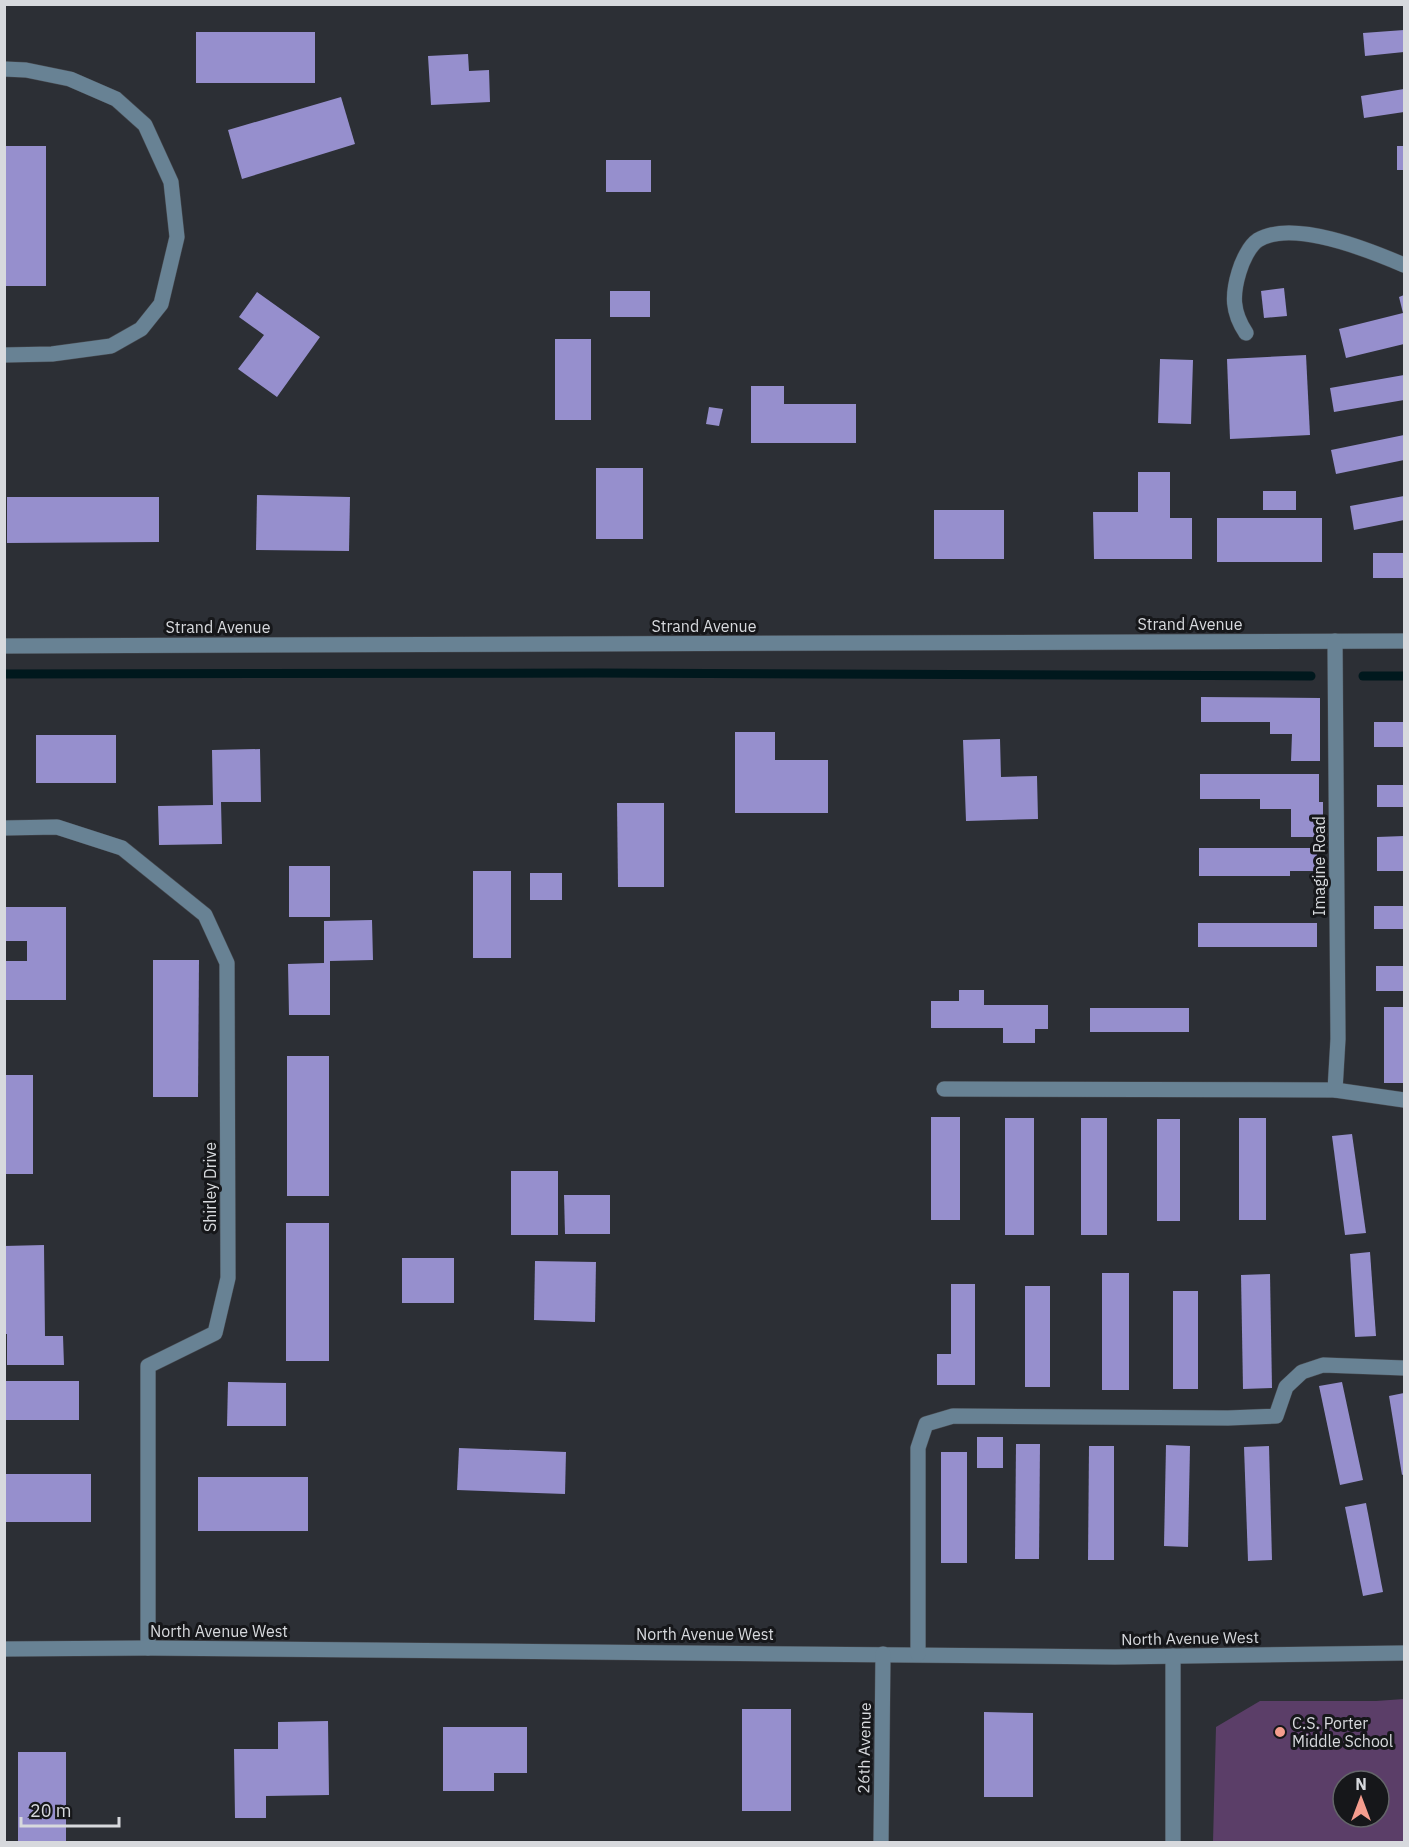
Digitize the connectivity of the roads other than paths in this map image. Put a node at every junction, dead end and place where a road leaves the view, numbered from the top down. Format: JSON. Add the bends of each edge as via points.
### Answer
{"nodes":[{"id":1,"x":4,"y":69,"type":"edge"},
{"id":2,"x":1404,"y":265,"type":"edge"},
{"id":3,"x":1246,"y":333,"type":"dead end"},
{"id":4,"x":4,"y":355,"type":"edge"},
{"id":5,"x":1335,"y":641,"type":"junction"},
{"id":6,"x":1404,"y":641,"type":"edge"},
{"id":7,"x":4,"y":646,"type":"edge"},
{"id":8,"x":4,"y":828,"type":"edge"},
{"id":9,"x":944,"y":1089,"type":"dead end"},
{"id":10,"x":1335,"y":1090,"type":"junction"},
{"id":11,"x":1404,"y":1100,"type":"edge"},
{"id":12,"x":1404,"y":1368,"type":"edge"},
{"id":13,"x":148,"y":1648,"type":"junction"},
{"id":14,"x":4,"y":1649,"type":"edge"},
{"id":15,"x":1404,"y":1653,"type":"edge"},
{"id":16,"x":883,"y":1654,"type":"junction"},
{"id":17,"x":918,"y":1654,"type":"junction"},
{"id":18,"x":1173,"y":1656,"type":"junction"},
{"id":19,"x":881,"y":1842,"type":"edge"},
{"id":20,"x":1173,"y":1842,"type":"edge"}],
"edges":[{"from":1,"to":4,"type":"street","via":[[70,79],[116,99],[145,125],[171,182],[177,237],[161,304],[141,329],[111,346],[52,354]]},
{"from":2,"to":3,"type":"street","via":[[1363,247],[1290,232],[1272,234],[1256,241],[1241,264],[1236,281],[1237,320]]},
{"from":5,"to":6,"type":"street","name":"Strand Avenue"},
{"from":5,"to":7,"type":"street","name":"Strand Avenue"},
{"from":5,"to":10,"type":"street","name":"Imagine Road"},
{"from":8,"to":13,"type":"street","name":"Shirley Drive","via":[[57,827],[122,848],[205,915],[227,963],[228,1278],[215,1333],[148,1366]]},
{"from":9,"to":10,"type":"street"},
{"from":10,"to":11,"type":"street"},
{"from":12,"to":17,"type":"street","via":[[1323,1365],[1302,1372],[1286,1387],[1276,1416],[953,1416],[926,1424],[918,1448]]},
{"from":13,"to":14,"type":"street","name":"North Avenue West"},
{"from":13,"to":16,"type":"street","name":"North Avenue West"},
{"from":15,"to":18,"type":"street","name":"North Avenue West"},
{"from":16,"to":17,"type":"street","name":"North Avenue West"},
{"from":16,"to":19,"type":"street","name":"26th Avenue"},
{"from":17,"to":18,"type":"street","name":"North Avenue West"},
{"from":18,"to":20,"type":"street"}]}
